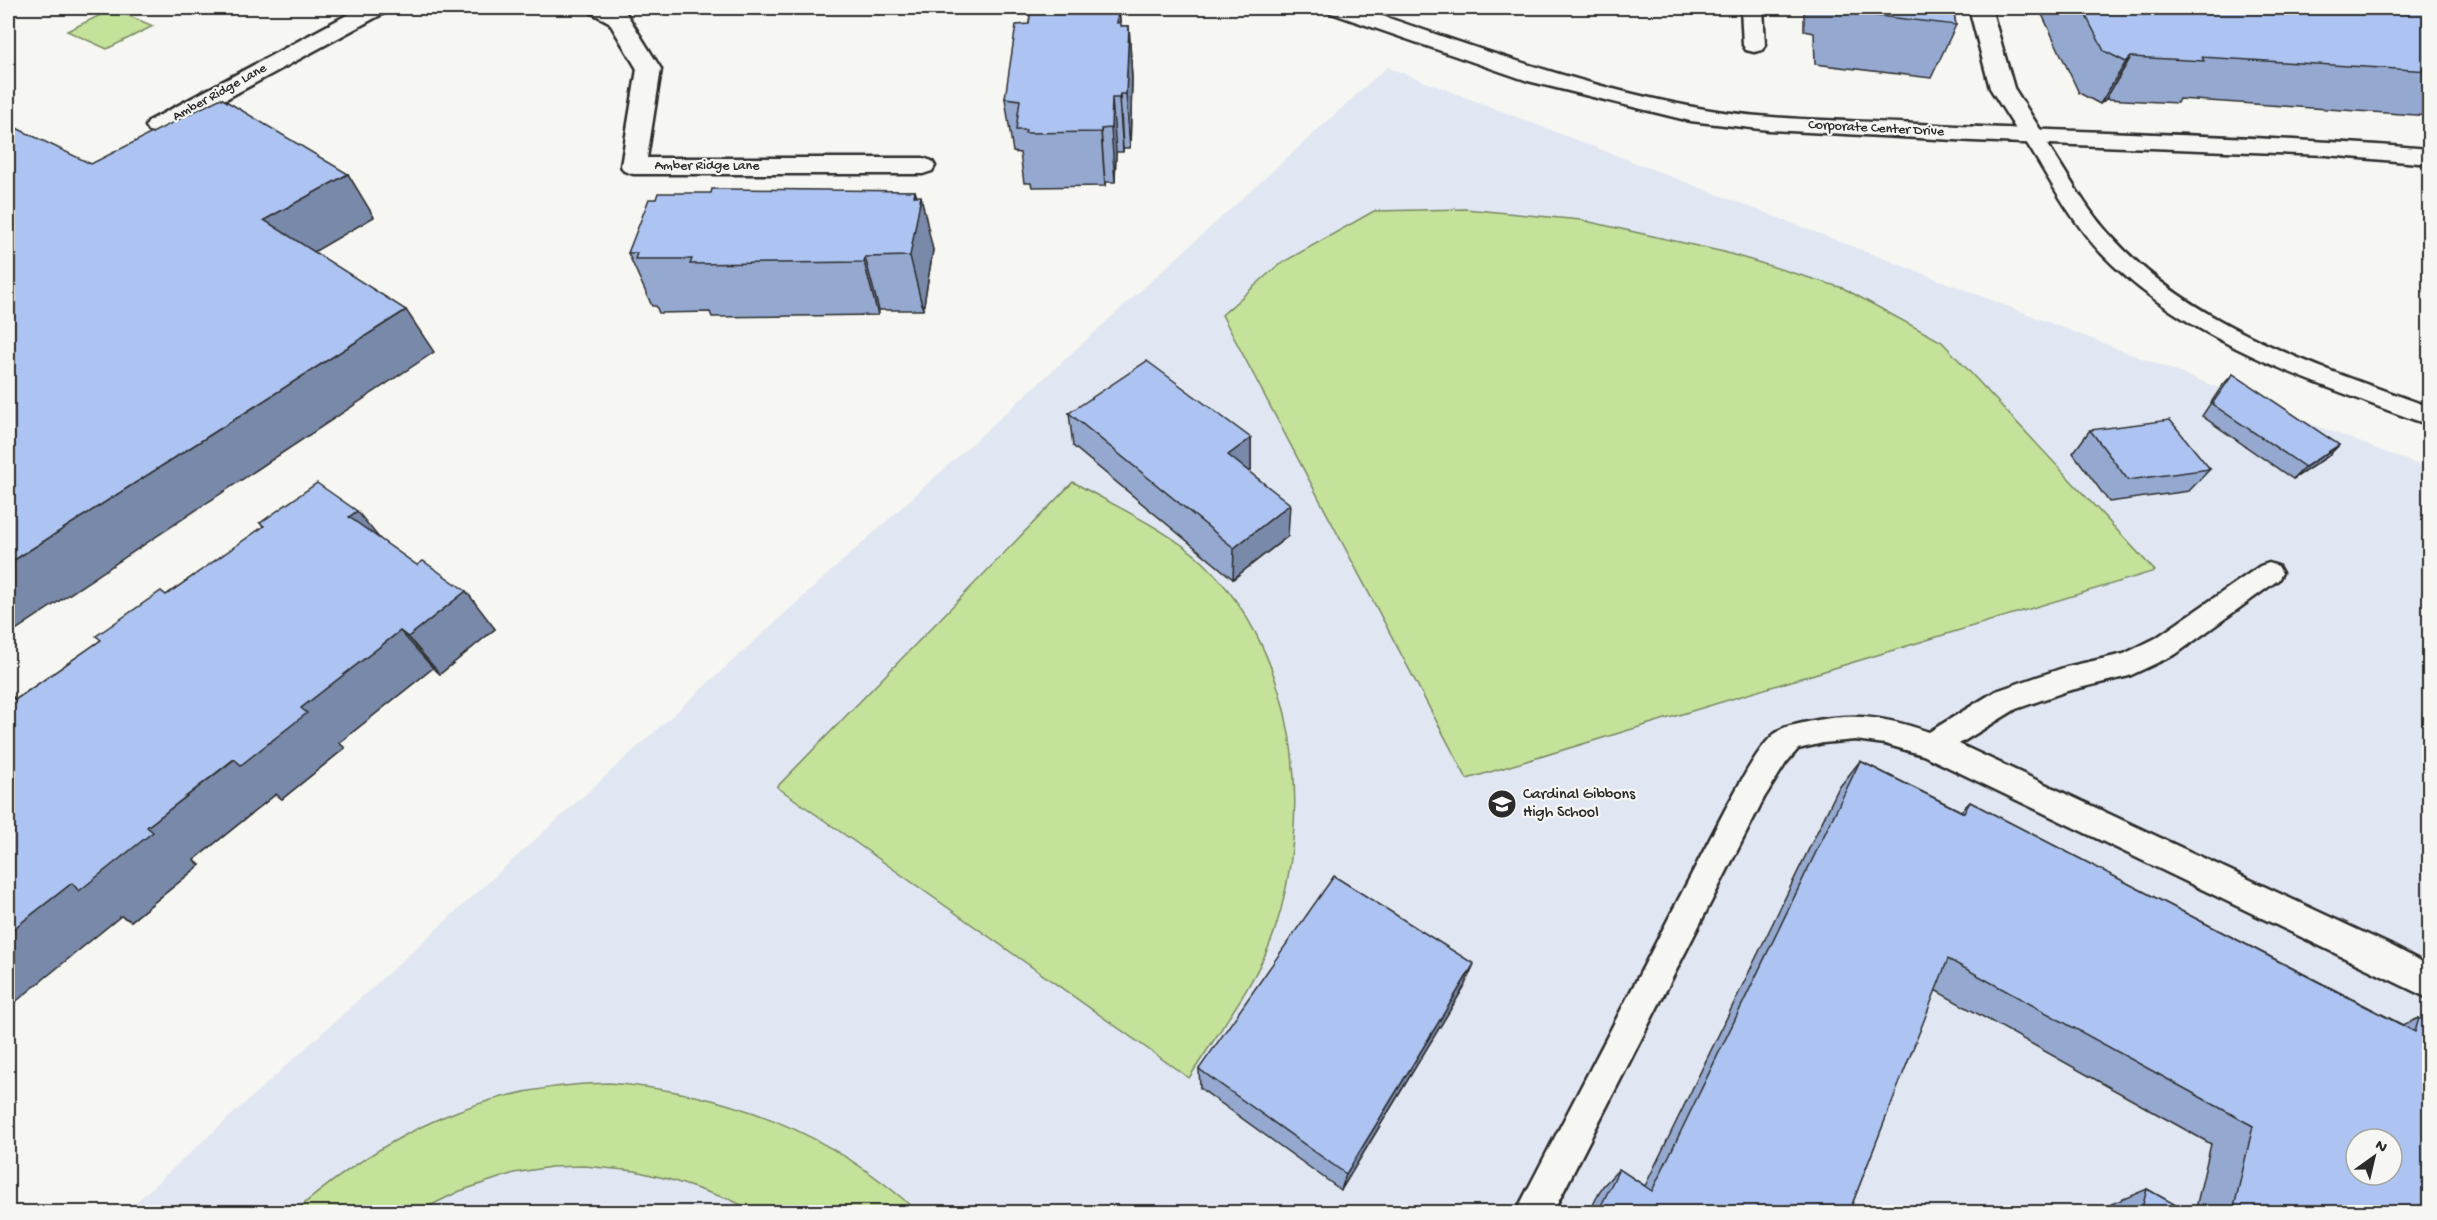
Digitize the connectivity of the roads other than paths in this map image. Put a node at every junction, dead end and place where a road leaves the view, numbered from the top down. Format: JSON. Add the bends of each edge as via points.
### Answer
{"nodes":[{"id":1,"x":376,"y":8,"type":"edge"},
{"id":2,"x":600,"y":8,"type":"edge"},
{"id":3,"x":1339,"y":8,"type":"edge"},
{"id":4,"x":1752,"y":8,"type":"edge"},
{"id":5,"x":1980,"y":8,"type":"edge"},
{"id":6,"x":1754,"y":45,"type":"dead end"},
{"id":7,"x":158,"y":126,"type":"dead end"},
{"id":8,"x":2033,"y":137,"type":"junction"},
{"id":9,"x":2430,"y":157,"type":"edge"},
{"id":10,"x":923,"y":166,"type":"dead end"},
{"id":11,"x":2430,"y":416,"type":"edge"},
{"id":12,"x":2270,"y":573,"type":"dead end"},
{"id":13,"x":1932,"y":745,"type":"junction"},
{"id":14,"x":2430,"y":983,"type":"edge"},
{"id":15,"x":1534,"y":1212,"type":"edge"}],
"edges":[{"from":1,"to":7,"type":"street","name":"Amber Ridge Lane"},
{"from":2,"to":10,"type":"street","name":"Amber Ridge Lane","via":[[618,18],[649,69],[633,166]]},
{"from":3,"to":8,"type":"street","name":"Corporate Center Drive","via":[[1536,76],[1690,114],[1769,123]]},
{"from":4,"to":6,"type":"street"},
{"from":5,"to":8,"type":"street","via":[[2002,88]]},
{"from":8,"to":9,"type":"street","name":"Corporate Center Drive","via":[[2326,148]]},
{"from":8,"to":11,"type":"lane","via":[[2091,226],[2149,284],[2194,315],[2286,362]]},
{"from":12,"to":13,"type":"lane","via":[[2166,646],[2129,664],[2066,679],[2006,700]]},
{"from":13,"to":14,"type":"lane"},
{"from":13,"to":15,"type":"lane","via":[[1890,730],[1863,728],[1823,730],[1788,740],[1737,818]]}]}
